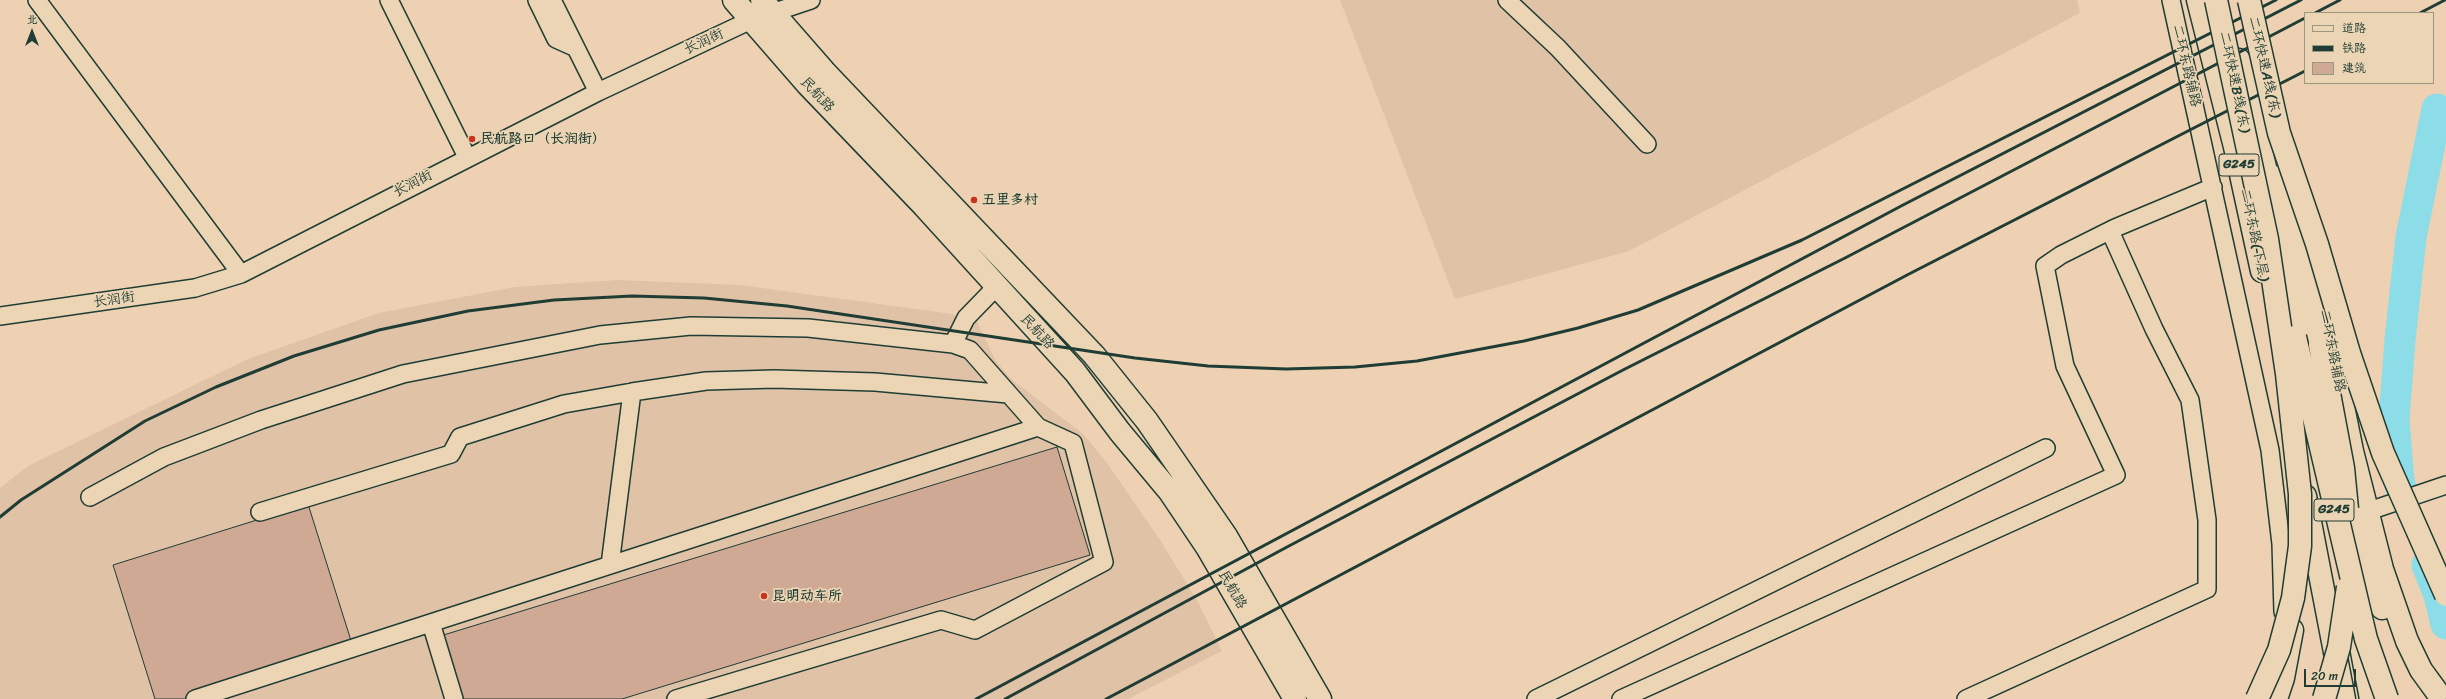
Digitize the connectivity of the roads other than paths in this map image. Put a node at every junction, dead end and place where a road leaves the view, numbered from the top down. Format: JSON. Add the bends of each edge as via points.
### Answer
{"nodes":[{"id":1,"x":37,"y":0,"type":"edge"},
{"id":2,"x":389,"y":0,"type":"edge"},
{"id":3,"x":537,"y":0,"type":"edge"},
{"id":4,"x":552,"y":0,"type":"edge"},
{"id":5,"x":734,"y":0,"type":"edge"},
{"id":6,"x":811,"y":0,"type":"edge"},
{"id":7,"x":1507,"y":0,"type":"edge"},
{"id":8,"x":2171,"y":0,"type":"edge"},
{"id":9,"x":2198,"y":0,"type":"edge"},
{"id":10,"x":2216,"y":0,"type":"edge"},
{"id":11,"x":2224,"y":0,"type":"edge"},
{"id":12,"x":2249,"y":0,"type":"edge"},
{"id":13,"x":2256,"y":0,"type":"edge"},
{"id":14,"x":767,"y":6,"type":"edge"},
{"id":15,"x":751,"y":20,"type":"junction"},
{"id":16,"x":576,"y":48,"type":"junction"},
{"id":17,"x":598,"y":92,"type":"junction"},
{"id":18,"x":2279,"y":134,"type":"junction"},
{"id":19,"x":1647,"y":144,"type":"dead end"},
{"id":20,"x":467,"y":157,"type":"junction"},
{"id":21,"x":2252,"y":163,"type":"junction"},
{"id":22,"x":2213,"y":187,"type":"junction"},
{"id":23,"x":2110,"y":231,"type":"junction"},
{"id":24,"x":240,"y":274,"type":"junction"},
{"id":25,"x":996,"y":287,"type":"junction"},
{"id":26,"x":0,"y":316,"type":"edge"},
{"id":27,"x":2298,"y":322,"type":"junction"},
{"id":28,"x":2273,"y":332,"type":"junction"},
{"id":29,"x":953,"y":344,"type":"junction"},
{"id":30,"x":632,"y":392,"type":"junction"},
{"id":31,"x":1008,"y":394,"type":"junction"},
{"id":32,"x":1038,"y":427,"type":"junction"},
{"id":33,"x":2046,"y":448,"type":"dead end"},
{"id":34,"x":2441,"y":487,"type":"edge"},
{"id":35,"x":90,"y":497,"type":"dead end"},
{"id":36,"x":2374,"y":509,"type":"junction"},
{"id":37,"x":260,"y":512,"type":"dead end"},
{"id":38,"x":610,"y":565,"type":"junction"},
{"id":39,"x":2446,"y":594,"type":"edge"},
{"id":40,"x":431,"y":623,"type":"junction"},
{"id":41,"x":2440,"y":696,"type":"edge"},
{"id":42,"x":195,"y":699,"type":"edge"},
{"id":43,"x":454,"y":699,"type":"edge"},
{"id":44,"x":676,"y":699,"type":"edge"},
{"id":45,"x":1294,"y":699,"type":"edge"},
{"id":46,"x":1320,"y":699,"type":"edge"},
{"id":47,"x":1536,"y":699,"type":"edge"},
{"id":48,"x":1621,"y":699,"type":"edge"},
{"id":49,"x":1966,"y":699,"type":"edge"},
{"id":50,"x":2257,"y":699,"type":"edge"},
{"id":51,"x":2274,"y":699,"type":"edge"},
{"id":52,"x":2324,"y":699,"type":"edge"},
{"id":53,"x":2344,"y":699,"type":"edge"},
{"id":54,"x":2371,"y":699,"type":"edge"},
{"id":55,"x":2387,"y":699,"type":"edge"}],
"edges":[{"from":1,"to":24,"type":"street"},
{"from":2,"to":20,"type":"street"},
{"from":3,"to":16,"type":"street","via":[[556,39]]},
{"from":4,"to":16,"type":"street"},
{"from":5,"to":15,"type":"main road","name":"民航路"},
{"from":6,"to":14,"type":"street","name":"长润街"},
{"from":7,"to":19,"type":"street","via":[[1558,48]]},
{"from":8,"to":22,"type":"street","name":"二环东路辅路"},
{"from":9,"to":28,"type":"main road","name":"二环东路(下层)","number":"G245","via":[[2250,209]]},
{"from":10,"to":21,"type":"main road","name":"二环快速B线(东)","bridge":true},
{"from":11,"to":27,"type":"main road","name":"二环东路(下层)","number":"G245","via":[[2271,191]]},
{"from":12,"to":18,"type":"main road","name":"二环快速A线(东)","bridge":true},
{"from":13,"to":36,"type":"main road","name":"二环东路辅路"},
{"from":14,"to":15,"type":"street","name":"长润街"},
{"from":14,"to":46,"type":"main road","name":"民航路","via":[[1094,355],[1147,421],[1226,536]]},
{"from":15,"to":17,"type":"street","name":"长润街"},
{"from":15,"to":25,"type":"main road","name":"民航路","via":[[808,86],[924,206]]},
{"from":16,"to":17,"type":"street"},
{"from":17,"to":20,"type":"street","name":"长润街"},
{"from":18,"to":39,"type":"main road","bridge":true,"via":[[2317,244],[2349,353],[2383,453]]},
{"from":18,"to":52,"type":"main road","bridge":true,"via":[[2337,435],[2347,502],[2349,537],[2346,609],[2339,647]]},
{"from":20,"to":24,"type":"street","name":"长润街"},
{"from":21,"to":50,"type":"main road","bridge":true,"via":[[2283,340],[2301,519],[2297,572],[2287,625]]},
{"from":21,"to":55,"type":"main road","bridge":true,"via":[[2366,639]]},
{"from":22,"to":23,"type":"street"},
{"from":22,"to":51,"type":"street","name":"二环东路辅路","via":[[2261,402],[2276,496],[2282,556],[2283,620]]},
{"from":23,"to":48,"type":"street","via":[[2061,255],[2046,266],[2065,366],[2116,475]]},
{"from":23,"to":49,"type":"street","via":[[2154,329],[2190,400],[2207,520],[2207,589]]},
{"from":24,"to":26,"type":"street","name":"长润街","via":[[195,288]]},
{"from":25,"to":29,"type":"street","via":[[966,318]]},
{"from":25,"to":45,"type":"main road","name":"民航路","via":[[1075,372],[1170,492],[1207,547]]},
{"from":27,"to":41,"type":"main road","via":[[2328,452],[2360,556],[2389,622],[2418,668]]},
{"from":27,"to":54,"type":"main road","number":"G245"},
{"from":28,"to":51,"type":"main road","number":"G245","via":[[2292,440],[2298,533],[2295,612],[2290,646]]},
{"from":28,"to":53,"type":"main road"},
{"from":29,"to":31,"type":"street","via":[[970,350]]},
{"from":29,"to":35,"type":"street","via":[[808,328],[762,326],[691,326],[600,335],[404,374],[262,420],[164,457]]},
{"from":30,"to":31,"type":"street","via":[[706,381],[774,379],[875,382]]},
{"from":30,"to":37,"type":"street","via":[[564,404],[468,434],[460,437],[451,454]]},
{"from":30,"to":38,"type":"street"},
{"from":31,"to":32,"type":"street"},
{"from":32,"to":38,"type":"street"},
{"from":32,"to":44,"type":"street","via":[[1073,443],[1104,562],[975,630],[941,620]]},
{"from":33,"to":47,"type":"street"},
{"from":34,"to":36,"type":"street"},
{"from":36,"to":41,"type":"main road","name":"二环东路辅路","via":[[2382,568],[2402,627],[2421,670]]},
{"from":38,"to":40,"type":"street"},
{"from":40,"to":42,"type":"street"},
{"from":40,"to":43,"type":"street"}]}
